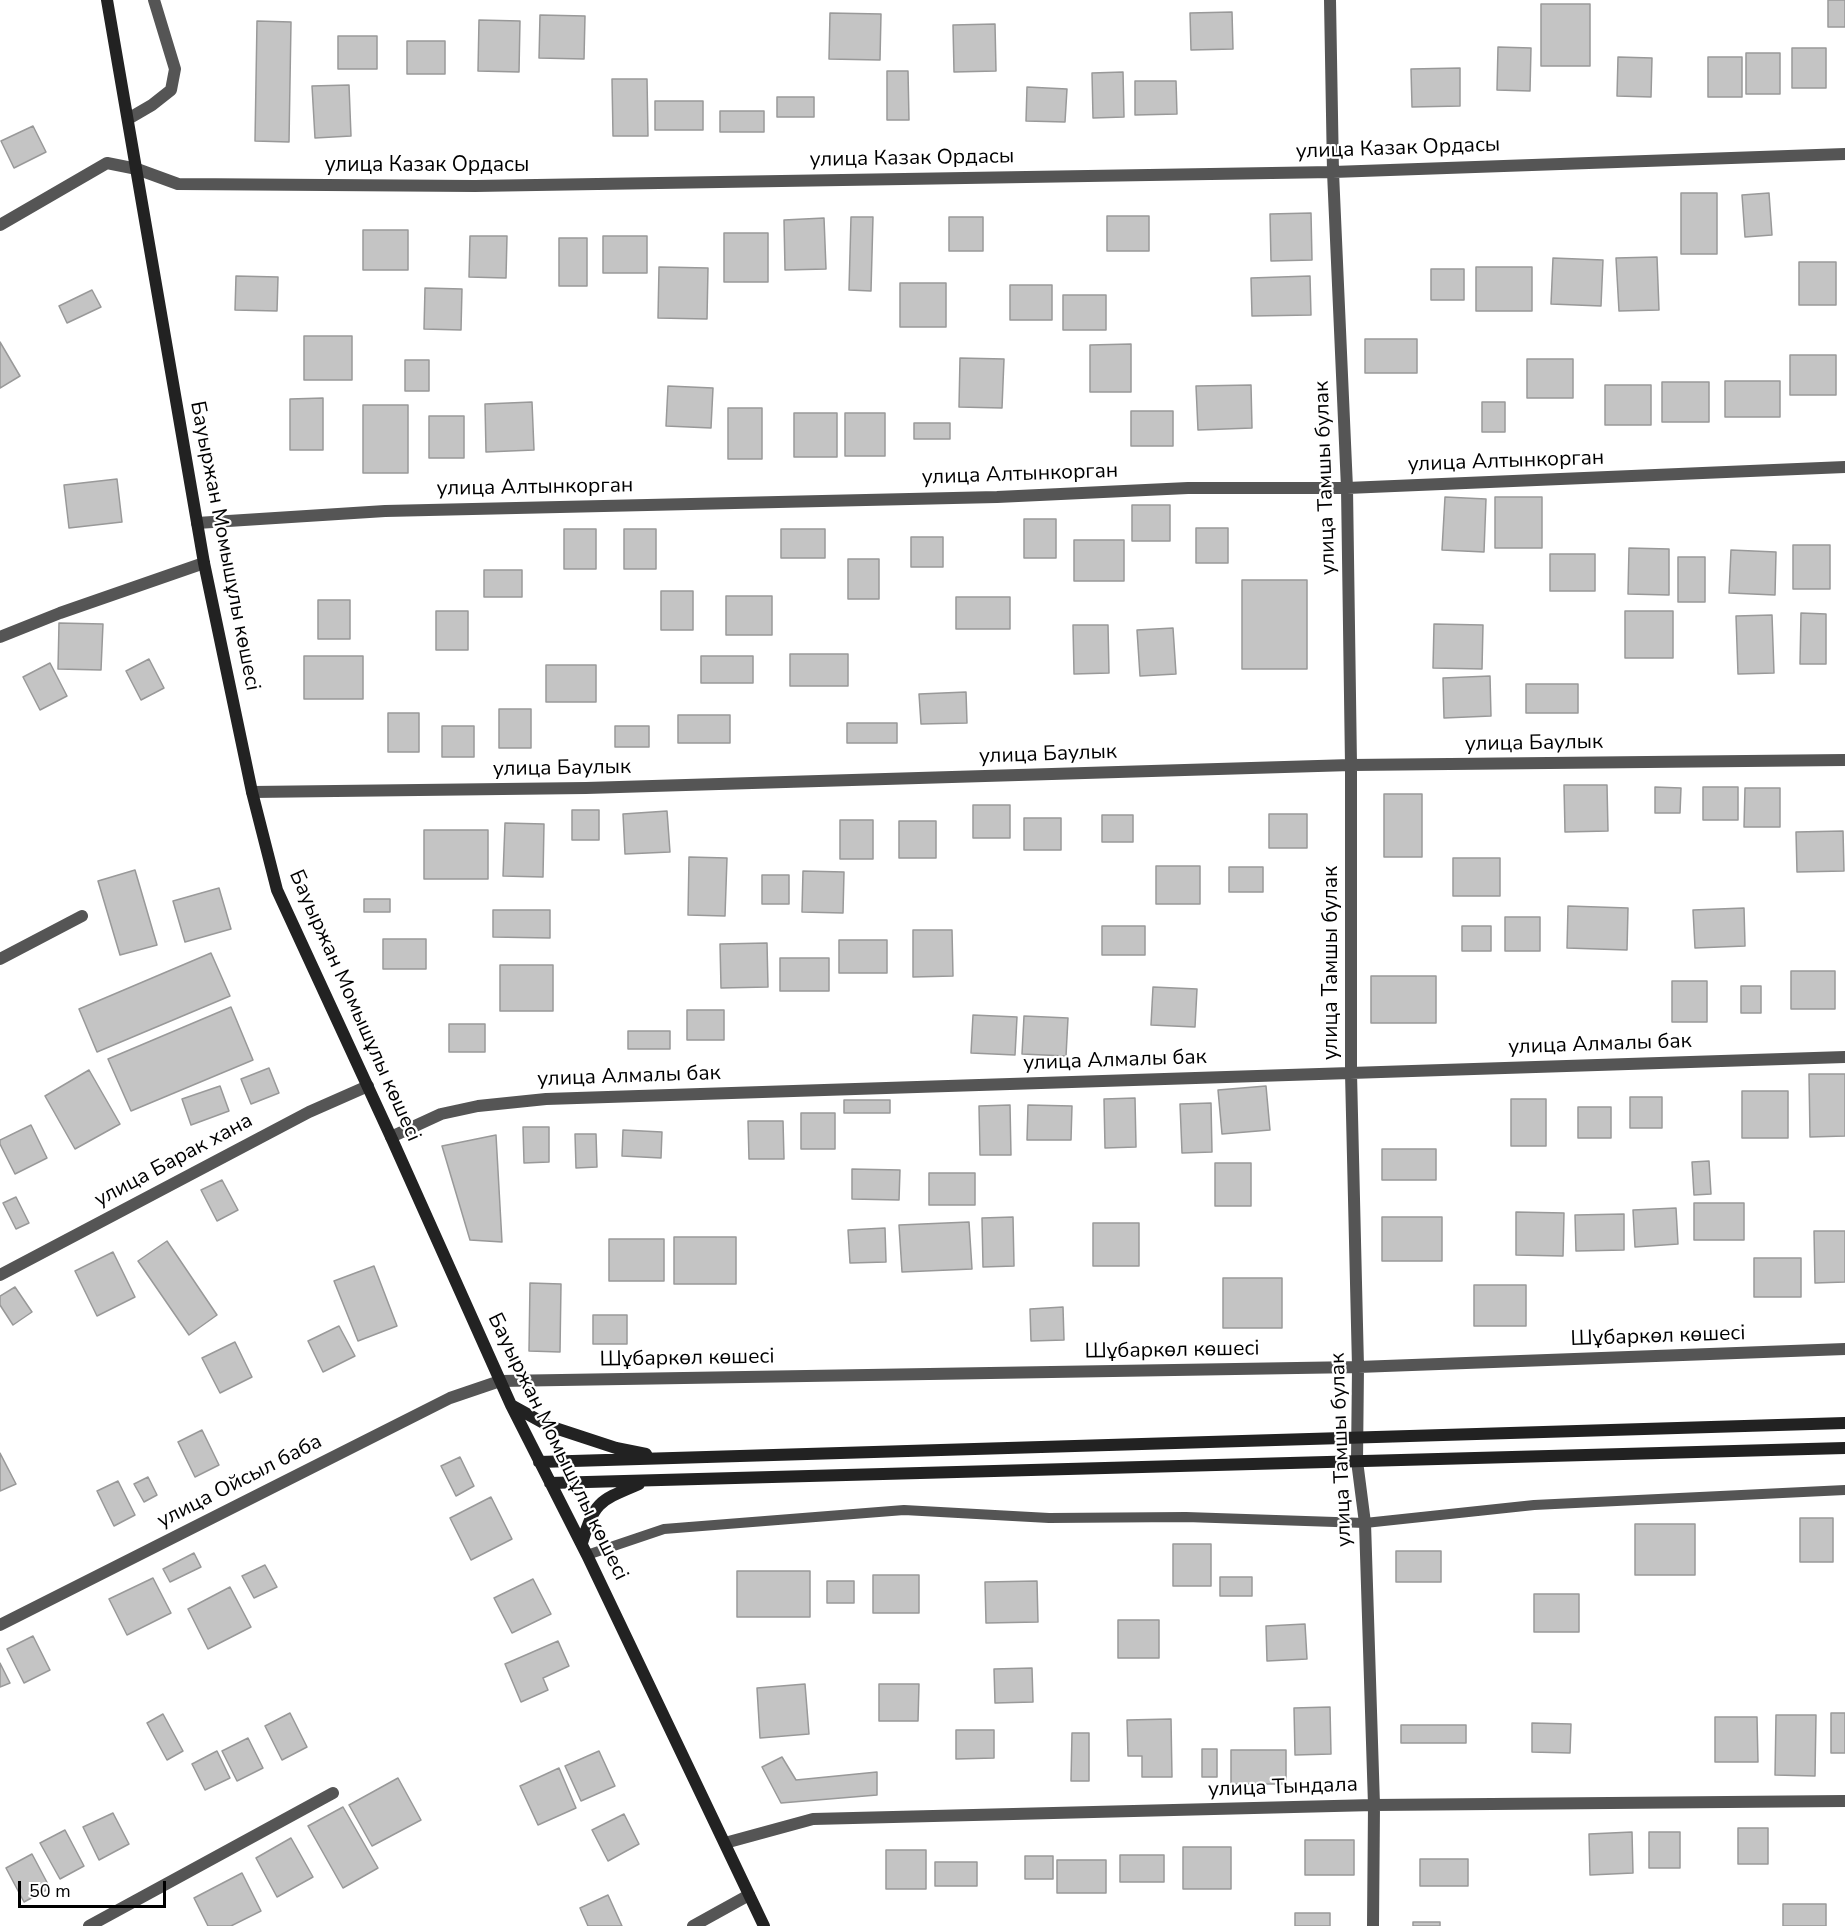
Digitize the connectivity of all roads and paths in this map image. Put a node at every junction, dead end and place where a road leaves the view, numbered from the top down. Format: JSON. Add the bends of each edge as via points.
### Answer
{"nodes":[{"id":1,"x":107,"y":0,"type":"edge"},
{"id":2,"x":154,"y":0,"type":"edge"},
{"id":3,"x":1329,"y":0,"type":"edge"},
{"id":4,"x":128,"y":119,"type":"junction"},
{"id":5,"x":1845,"y":154,"type":"edge"},
{"id":6,"x":137,"y":169,"type":"junction"},
{"id":7,"x":1333,"y":172,"type":"junction"},
{"id":8,"x":0,"y":225,"type":"edge"},
{"id":9,"x":1845,"y":467,"type":"edge"},
{"id":10,"x":1347,"y":488,"type":"junction"},
{"id":11,"x":197,"y":523,"type":"junction"},
{"id":12,"x":204,"y":563,"type":"junction"},
{"id":13,"x":0,"y":637,"type":"edge"},
{"id":14,"x":1845,"y":760,"type":"edge"},
{"id":15,"x":1352,"y":765,"type":"junction"},
{"id":16,"x":252,"y":792,"type":"junction"},
{"id":17,"x":81,"y":916,"type":"dead end"},
{"id":18,"x":0,"y":958,"type":"edge"},
{"id":19,"x":1845,"y":1057,"type":"edge"},
{"id":20,"x":1351,"y":1073,"type":"junction"},
{"id":21,"x":368,"y":1086,"type":"junction"},
{"id":22,"x":391,"y":1137,"type":"junction"},
{"id":23,"x":0,"y":1275,"type":"edge"},
{"id":24,"x":1845,"y":1349,"type":"edge"},
{"id":25,"x":1358,"y":1367,"type":"junction"},
{"id":26,"x":500,"y":1382,"type":"junction"},
{"id":27,"x":512,"y":1405,"type":"junction"},
{"id":28,"x":1845,"y":1423,"type":"edge"},
{"id":29,"x":1357,"y":1437,"type":"junction"},
{"id":30,"x":1845,"y":1448,"type":"edge"},
{"id":31,"x":667,"y":1458,"type":"junction"},
{"id":32,"x":539,"y":1461,"type":"junction"},
{"id":33,"x":1357,"y":1461,"type":"junction"},
{"id":34,"x":646,"y":1481,"type":"junction"},
{"id":35,"x":550,"y":1483,"type":"junction"},
{"id":36,"x":1845,"y":1490,"type":"edge"},
{"id":37,"x":1365,"y":1523,"type":"junction"},
{"id":38,"x":584,"y":1549,"type":"junction"},
{"id":39,"x":0,"y":1625,"type":"edge"},
{"id":40,"x":333,"y":1793,"type":"dead end"},
{"id":41,"x":1845,"y":1801,"type":"edge"},
{"id":42,"x":1374,"y":1805,"type":"junction"},
{"id":43,"x":725,"y":1843,"type":"junction"},
{"id":44,"x":749,"y":1895,"type":"junction"},
{"id":45,"x":89,"y":1926,"type":"edge"},
{"id":46,"x":693,"y":1926,"type":"edge"},
{"id":47,"x":765,"y":1926,"type":"edge"},
{"id":48,"x":1373,"y":1926,"type":"edge"}],
"edges":[{"from":1,"to":4,"type":"street","name":"Бауыржан Момышұлы көшесі"},
{"from":2,"to":4,"type":"street","via":[[175,69],[171,90]]},
{"from":3,"to":7,"type":"street","name":"улица Тамшы булак"},
{"from":4,"to":6,"type":"street","name":"Бауыржан Момышұлы көшесі"},
{"from":5,"to":7,"type":"street","name":"улица Казак Ордасы"},
{"from":6,"to":7,"type":"street","name":"улица Казак Ордасы","via":[[178,184],[475,186]]},
{"from":6,"to":8,"type":"street","name":"улица Казак Ордасы","via":[[108,163]]},
{"from":6,"to":11,"type":"street","name":"Бауыржан Момышұлы көшесі"},
{"from":7,"to":10,"type":"street","name":"улица Тамшы булак"},
{"from":9,"to":10,"type":"street","name":"улица Алтынкорган"},
{"from":10,"to":11,"type":"street","name":"улица Алтынкорган","via":[[1188,488],[997,497],[385,511]]},
{"from":10,"to":15,"type":"street","name":"улица Тамшы булак"},
{"from":11,"to":12,"type":"street","name":"Бауыржан Момышұлы көшесі"},
{"from":12,"to":13,"type":"street"},
{"from":12,"to":16,"type":"street","name":"Бауыржан Момышұлы көшесі"},
{"from":14,"to":15,"type":"street","name":"улица Баулык"},
{"from":15,"to":16,"type":"street","name":"улица Баулык","via":[[586,788]]},
{"from":15,"to":20,"type":"street","name":"улица Тамшы булак"},
{"from":16,"to":21,"type":"street","name":"Бауыржан Момышұлы көшесі","via":[[277,890]]},
{"from":17,"to":18,"type":"street"},
{"from":19,"to":20,"type":"street","name":"улица Алмалы бак"},
{"from":20,"to":22,"type":"street","name":"улица Алмалы бак","via":[[546,1098],[441,1114]]},
{"from":20,"to":25,"type":"street","name":"улица Тамшы булак"},
{"from":21,"to":22,"type":"street","name":"Бауыржан Момышұлы көшесі"},
{"from":21,"to":23,"type":"street","name":"улица Барак хана","via":[[299,1117]]},
{"from":22,"to":26,"type":"street","name":"Бауыржан Момышұлы көшесі"},
{"from":24,"to":25,"type":"street","name":"Шұбаркөл көшесі"},
{"from":25,"to":26,"type":"street","name":"Шұбаркөл көшесі"},
{"from":25,"to":29,"type":"street","name":"улица Тамшы булак"},
{"from":26,"to":27,"type":"street","name":"Бауыржан Момышұлы көшесі"},
{"from":26,"to":39,"type":"street","name":"улица Ойсыл баба","via":[[450,1398]]},
{"from":27,"to":31,"type":"street","via":[[549,1426],[616,1448]]},
{"from":27,"to":32,"type":"street","name":"Бауыржан Момышұлы көшесі"},
{"from":28,"to":29,"type":"street"},
{"from":29,"to":31,"type":"street"},
{"from":29,"to":33,"type":"street","name":"улица Тамшы булак"},
{"from":30,"to":33,"type":"street"},
{"from":31,"to":32,"type":"street"},
{"from":32,"to":35,"type":"street","name":"Бауыржан Момышұлы көшесі"},
{"from":33,"to":34,"type":"street"},
{"from":33,"to":37,"type":"street","name":"улица Тамшы булак"},
{"from":34,"to":35,"type":"street"},
{"from":34,"to":38,"type":"street","via":[[610,1496],[596,1507],[588,1523]]},
{"from":35,"to":38,"type":"street","name":"Бауыржан Момышұлы көшесі"},
{"from":36,"to":37,"type":"lane","via":[[1534,1505]]},
{"from":37,"to":38,"type":"lane","via":[[1186,1517],[1049,1518],[904,1510],[664,1529]]},
{"from":37,"to":42,"type":"street","name":"улица Тамшы булак"},
{"from":38,"to":43,"type":"street","name":"Бауыржан Момышұлы көшесі"},
{"from":40,"to":45,"type":"street"},
{"from":41,"to":42,"type":"street","name":"улица Тындала"},
{"from":42,"to":43,"type":"street","name":"улица Тындала","via":[[813,1819]]},
{"from":42,"to":48,"type":"street","name":"улица Тамшы булак"},
{"from":43,"to":44,"type":"street","name":"Бауыржан Момышұлы көшесі"},
{"from":44,"to":46,"type":"street"},
{"from":44,"to":47,"type":"street","name":"Бауыржан Момышұлы көшесі"}]}
